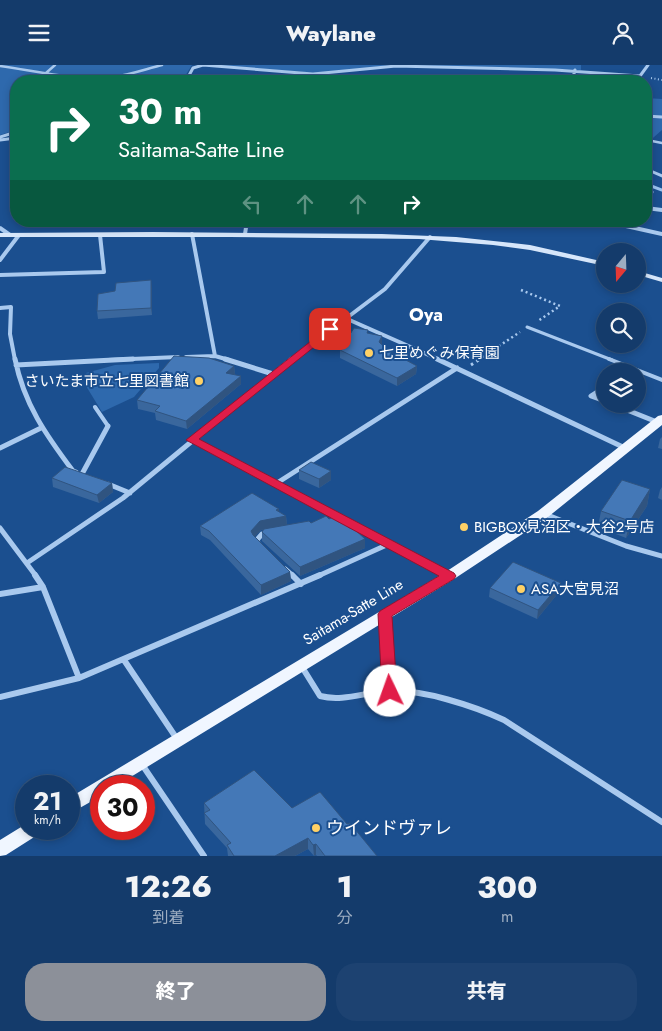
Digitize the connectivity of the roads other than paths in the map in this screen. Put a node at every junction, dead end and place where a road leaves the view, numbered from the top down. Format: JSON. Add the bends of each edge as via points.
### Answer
{"nodes":[{"id":1,"x":55,"y":65,"type":"edge"},
{"id":2,"x":162,"y":65,"type":"edge"},
{"id":3,"x":0,"y":66,"type":"edge"},
{"id":4,"x":574,"y":70,"type":"junction"},
{"id":5,"x":46,"y":73,"type":"junction"},
{"id":6,"x":69,"y":75,"type":"edge"},
{"id":7,"x":122,"y":75,"type":"edge"},
{"id":8,"x":189,"y":75,"type":"edge"},
{"id":9,"x":573,"y":75,"type":"edge"},
{"id":10,"x":629,"y":75,"type":"edge"},
{"id":11,"x":246,"y":227,"type":"edge"},
{"id":12,"x":626,"y":227,"type":"edge"},
{"id":13,"x":0,"y":228,"type":"edge"},
{"id":14,"x":192,"y":234,"type":"junction"},
{"id":15,"x":245,"y":234,"type":"junction"},
{"id":16,"x":662,"y":234,"type":"edge"},
{"id":17,"x":0,"y":235,"type":"edge"},
{"id":18,"x":10,"y":235,"type":"junction"},
{"id":19,"x":19,"y":235,"type":"junction"},
{"id":20,"x":100,"y":235,"type":"junction"},
{"id":21,"x":430,"y":237,"type":"junction"},
{"id":22,"x":0,"y":260,"type":"edge"},
{"id":23,"x":596,"y":262,"type":"edge"},
{"id":24,"x":0,"y":275,"type":"edge"},
{"id":25,"x":646,"y":275,"type":"edge"},
{"id":26,"x":662,"y":280,"type":"edge"},
{"id":27,"x":0,"y":308,"type":"edge"},
{"id":28,"x":345,"y":318,"type":"junction"},
{"id":29,"x":527,"y":327,"type":"dead end"},
{"id":30,"x":216,"y":356,"type":"junction"},
{"id":31,"x":614,"y":363,"type":"edge"},
{"id":32,"x":16,"y":365,"type":"junction"},
{"id":33,"x":457,"y":368,"type":"junction"},
{"id":34,"x":273,"y":374,"type":"junction"},
{"id":35,"x":646,"y":375,"type":"edge"},
{"id":36,"x":662,"y":380,"type":"edge"},
{"id":37,"x":95,"y":407,"type":"dead end"},
{"id":38,"x":637,"y":413,"type":"edge"},
{"id":39,"x":660,"y":421,"type":"edge"},
{"id":40,"x":108,"y":426,"type":"joint"},
{"id":41,"x":41,"y":428,"type":"junction"},
{"id":42,"x":192,"y":440,"type":"junction"},
{"id":43,"x":0,"y":448,"type":"edge"},
{"id":44,"x":626,"y":448,"type":"junction"},
{"id":45,"x":82,"y":474,"type":"junction"},
{"id":46,"x":90,"y":477,"type":"edge"},
{"id":47,"x":98,"y":480,"type":"edge"},
{"id":48,"x":277,"y":483,"type":"junction"},
{"id":49,"x":130,"y":493,"type":"junction"},
{"id":50,"x":334,"y":513,"type":"junction"},
{"id":51,"x":543,"y":513,"type":"junction"},
{"id":52,"x":325,"y":518,"type":"edge"},
{"id":53,"x":0,"y":528,"type":"edge"},
{"id":54,"x":271,"y":533,"type":"edge"},
{"id":55,"x":391,"y":543,"type":"junction"},
{"id":56,"x":262,"y":547,"type":"edge"},
{"id":57,"x":662,"y":556,"type":"edge"},
{"id":58,"x":28,"y":563,"type":"junction"},
{"id":59,"x":282,"y":566,"type":"edge"},
{"id":60,"x":449,"y":576,"type":"junction"},
{"id":61,"x":301,"y":584,"type":"junction"},
{"id":62,"x":42,"y":587,"type":"junction"},
{"id":63,"x":0,"y":595,"type":"edge"},
{"id":64,"x":385,"y":614,"type":"junction"},
{"id":65,"x":124,"y":661,"type":"junction"},
{"id":66,"x":302,"y":665,"type":"junction"},
{"id":67,"x":79,"y":678,"type":"junction"},
{"id":68,"x":390,"y":691,"type":"junction"},
{"id":69,"x":0,"y":697,"type":"edge"},
{"id":70,"x":178,"y":740,"type":"junction"},
{"id":71,"x":141,"y":763,"type":"junction"},
{"id":72,"x":122,"y":775,"type":"edge"},
{"id":73,"x":662,"y":822,"type":"edge"},
{"id":74,"x":15,"y":840,"type":"edge"},
{"id":75,"x":0,"y":849,"type":"edge"},
{"id":76,"x":204,"y":856,"type":"edge"}],
"edges":[{"from":1,"to":5,"type":"lane"},
{"from":2,"to":7,"type":"lane"},
{"from":3,"to":5,"type":"lane"},
{"from":4,"to":8,"type":"street","via":[[388,66],[321,74],[203,65],[193,68]]},
{"from":4,"to":9,"type":"street"},
{"from":4,"to":10,"type":"street"},
{"from":5,"to":6,"type":"lane"},
{"from":11,"to":15,"type":"street"},
{"from":12,"to":16,"type":"street"},
{"from":13,"to":18,"type":"street"},
{"from":14,"to":15,"type":"street"},
{"from":14,"to":20,"type":"street"},
{"from":14,"to":30,"type":"street"},
{"from":15,"to":21,"type":"street"},
{"from":17,"to":18,"type":"street"},
{"from":18,"to":19,"type":"street"},
{"from":19,"to":20,"type":"street"},
{"from":19,"to":22,"type":"street"},
{"from":20,"to":24,"type":"street","via":[[104,272]]},
{"from":21,"to":23,"type":"street","via":[[520,245]]},
{"from":21,"to":28,"type":"street","via":[[391,283]]},
{"from":25,"to":26,"type":"street"},
{"from":27,"to":32,"type":"street","via":[[11,307],[10,334]]},
{"from":28,"to":33,"type":"street"},
{"from":28,"to":34,"type":"street"},
{"from":29,"to":31,"type":"lane"},
{"from":30,"to":32,"type":"street"},
{"from":30,"to":34,"type":"street"},
{"from":32,"to":41,"type":"street"},
{"from":33,"to":44,"type":"street"},
{"from":33,"to":48,"type":"street"},
{"from":34,"to":42,"type":"street"},
{"from":35,"to":36,"type":"lane"},
{"from":37,"to":40,"type":"lane"},
{"from":38,"to":39,"type":"street"},
{"from":39,"to":44,"type":"main road","name":"Saitama-Satte Line"},
{"from":40,"to":45,"type":"street"},
{"from":41,"to":43,"type":"street"},
{"from":41,"to":45,"type":"street","via":[[74,471]]},
{"from":42,"to":48,"type":"street"},
{"from":42,"to":49,"type":"street"},
{"from":44,"to":51,"type":"main road","name":"Saitama-Satte Line"},
{"from":45,"to":46,"type":"street"},
{"from":47,"to":49,"type":"street"},
{"from":48,"to":50,"type":"street"},
{"from":49,"to":58,"type":"street"},
{"from":50,"to":52,"type":"street"},
{"from":50,"to":55,"type":"street"},
{"from":51,"to":57,"type":"street","via":[[626,546]]},
{"from":51,"to":60,"type":"main road","name":"Saitama-Satte Line"},
{"from":53,"to":58,"type":"street"},
{"from":54,"to":56,"type":"street","via":[[262,534],[256,541]]},
{"from":55,"to":60,"type":"street"},
{"from":55,"to":61,"type":"street"},
{"from":58,"to":62,"type":"street"},
{"from":59,"to":61,"type":"street"},
{"from":60,"to":64,"type":"main road","name":"Saitama-Satte Line"},
{"from":61,"to":65,"type":"street"},
{"from":62,"to":63,"type":"street"},
{"from":62,"to":67,"type":"street"},
{"from":64,"to":66,"type":"main road","name":"Saitama-Satte Line"},
{"from":64,"to":68,"type":"street"},
{"from":65,"to":67,"type":"street"},
{"from":65,"to":70,"type":"street"},
{"from":66,"to":68,"type":"street","via":[[320,696],[332,699]]},
{"from":66,"to":70,"type":"main road","name":"Saitama-Satte Line"},
{"from":67,"to":69,"type":"street"},
{"from":68,"to":73,"type":"street","via":[[479,708],[504,720]]},
{"from":70,"to":71,"type":"main road","name":"Saitama-Satte Line"},
{"from":71,"to":72,"type":"main road","name":"Saitama-Satte Line"},
{"from":71,"to":76,"type":"street"},
{"from":74,"to":75,"type":"main road"}]}
